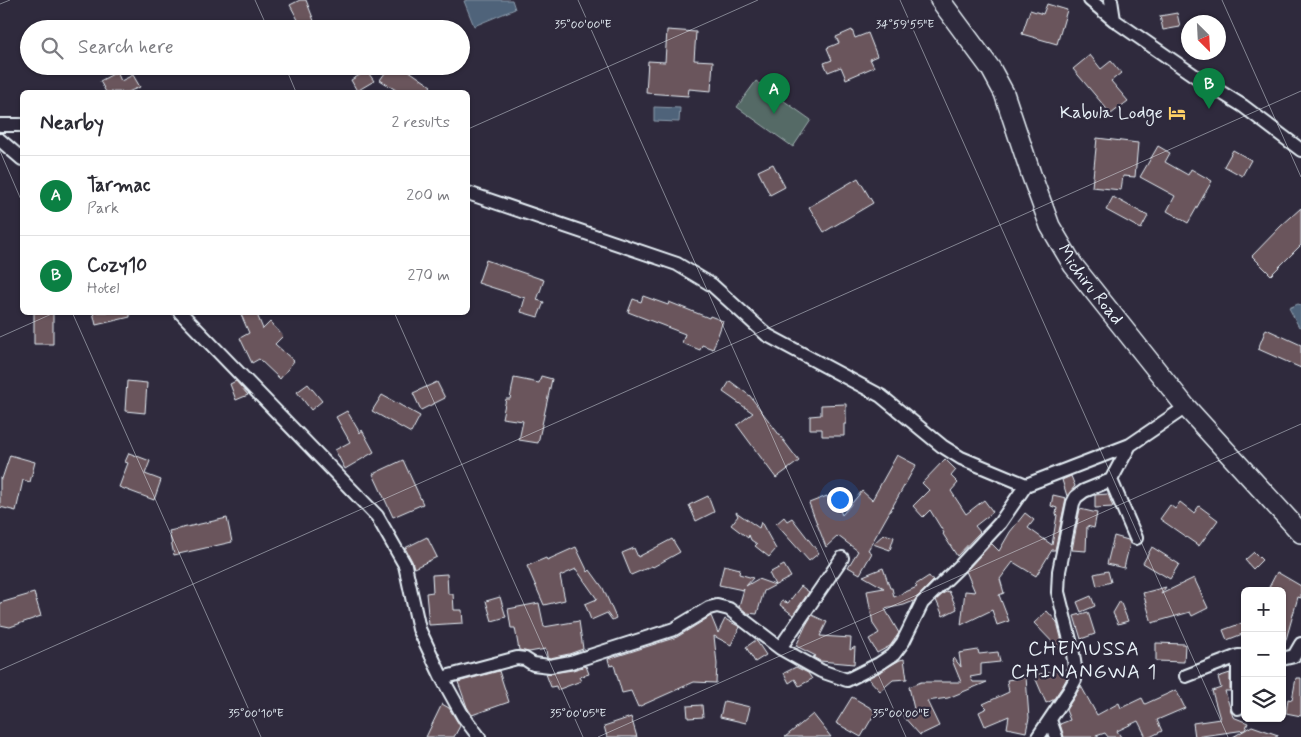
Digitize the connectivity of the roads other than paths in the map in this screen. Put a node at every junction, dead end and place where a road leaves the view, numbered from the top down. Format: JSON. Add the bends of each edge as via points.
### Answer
{"nodes":[{"id":1,"x":940,"y":0,"type":"edge"},
{"id":2,"x":1090,"y":0,"type":"edge"},
{"id":3,"x":1111,"y":0,"type":"edge"},
{"id":4,"x":1114,"y":20,"type":"junction"},
{"id":5,"x":0,"y":125,"type":"edge"},
{"id":6,"x":20,"y":125,"type":"edge"},
{"id":7,"x":0,"y":140,"type":"edge"},
{"id":8,"x":1301,"y":150,"type":"edge"},
{"id":9,"x":20,"y":158,"type":"edge"},
{"id":10,"x":470,"y":194,"type":"edge"},
{"id":11,"x":183,"y":315,"type":"edge"},
{"id":12,"x":1186,"y":407,"type":"junction"},
{"id":13,"x":1130,"y":445,"type":"junction"},
{"id":14,"x":1111,"y":480,"type":"junction"},
{"id":15,"x":1026,"y":485,"type":"junction"},
{"id":16,"x":1301,"y":533,"type":"edge"},
{"id":17,"x":1136,"y":538,"type":"dead end"},
{"id":18,"x":842,"y":558,"type":"dead end"},
{"id":19,"x":1301,"y":644,"type":"edge"},
{"id":20,"x":780,"y":648,"type":"junction"},
{"id":21,"x":1241,"y":656,"type":"edge"},
{"id":22,"x":1286,"y":658,"type":"edge"},
{"id":23,"x":1186,"y":676,"type":"dead end"},
{"id":24,"x":442,"y":678,"type":"junction"},
{"id":25,"x":1238,"y":708,"type":"dead end"},
{"id":26,"x":1050,"y":720,"type":"junction"},
{"id":27,"x":479,"y":737,"type":"edge"},
{"id":28,"x":1038,"y":737,"type":"edge"},
{"id":29,"x":1056,"y":737,"type":"edge"}],
"edges":[{"from":1,"to":12,"type":"street","name":"Michiru Road","via":[[991,69],[1004,93],[1058,242]]},
{"from":2,"to":4,"type":"street"},
{"from":3,"to":4,"type":"street"},
{"from":4,"to":8,"type":"street","via":[[1243,106]]},
{"from":5,"to":6,"type":"street"},
{"from":7,"to":9,"type":"street"},
{"from":10,"to":15,"type":"street","via":[[677,264],[712,285],[767,335],[881,396],[954,454]]},
{"from":11,"to":24,"type":"street","via":[[377,516],[405,565],[419,629]]},
{"from":12,"to":13,"type":"street"},
{"from":12,"to":16,"type":"street","name":"Michiru Road"},
{"from":13,"to":14,"type":"street"},
{"from":13,"to":15,"type":"street"},
{"from":14,"to":17,"type":"street"},
{"from":14,"to":26,"type":"street","via":[[1084,491],[1076,496],[1073,503],[1059,571],[1058,592],[1072,648],[1075,680]]},
{"from":15,"to":20,"type":"street","via":[[1000,523],[922,604],[894,654],[879,664],[847,680],[821,671]]},
{"from":18,"to":20,"type":"street"},
{"from":19,"to":22,"type":"street","via":[[1294,656]]},
{"from":20,"to":24,"type":"street","via":[[729,609],[716,606],[674,629],[571,662],[550,666],[517,658]]},
{"from":21,"to":23,"type":"street"},
{"from":21,"to":25,"type":"street"},
{"from":24,"to":27,"type":"street"},
{"from":26,"to":28,"type":"street"},
{"from":26,"to":29,"type":"street"}]}
